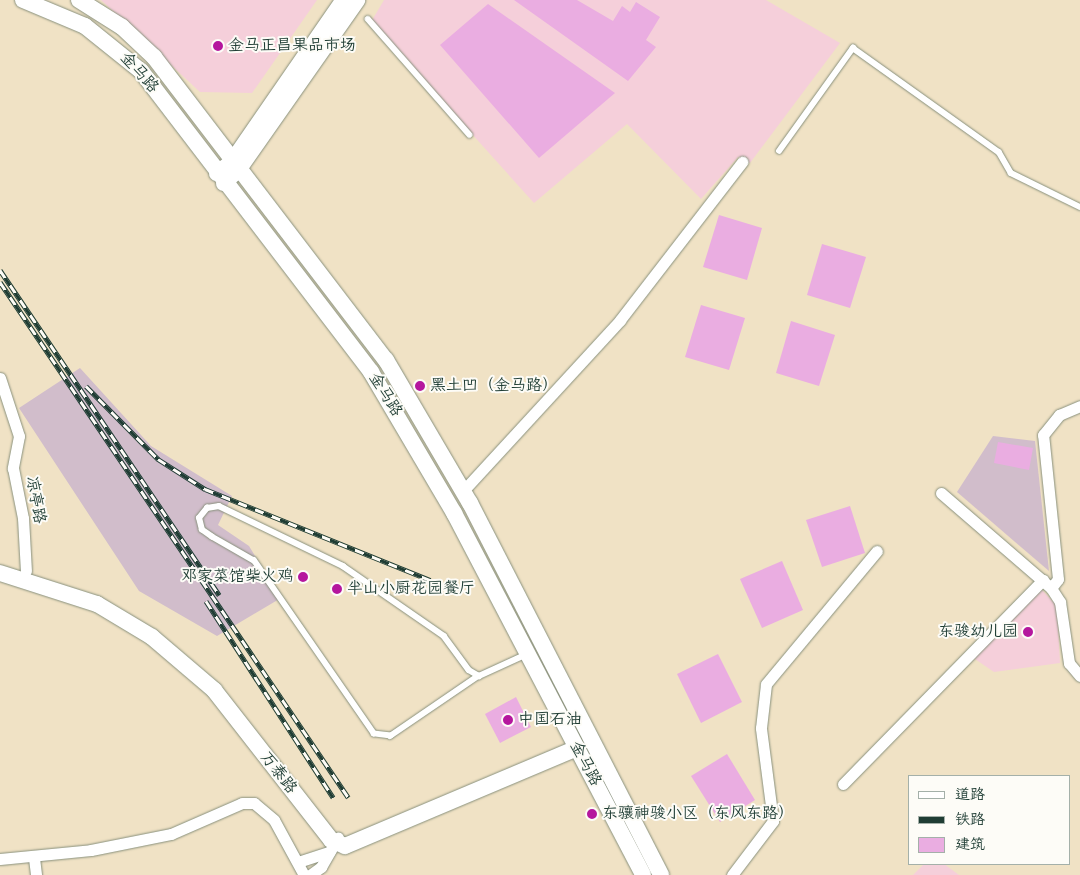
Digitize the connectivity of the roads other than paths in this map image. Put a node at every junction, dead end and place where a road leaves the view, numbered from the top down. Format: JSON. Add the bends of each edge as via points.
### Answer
{"nodes":[{"id":1,"x":23,"y":0,"type":"edge"},
{"id":2,"x":79,"y":0,"type":"edge"},
{"id":3,"x":342,"y":0,"type":"edge"},
{"id":4,"x":357,"y":0,"type":"edge"},
{"id":5,"x":368,"y":19,"type":"dead end"},
{"id":6,"x":470,"y":135,"type":"dead end"},
{"id":7,"x":779,"y":151,"type":"dead end"},
{"id":8,"x":742,"y":162,"type":"dead end"},
{"id":9,"x":234,"y":166,"type":"junction"},
{"id":10,"x":220,"y":178,"type":"junction"},
{"id":11,"x":1080,"y":207,"type":"edge"},
{"id":12,"x":0,"y":378,"type":"edge"},
{"id":13,"x":1080,"y":406,"type":"edge"},
{"id":14,"x":464,"y":491,"type":"junction"},
{"id":15,"x":941,"y":493,"type":"dead end"},
{"id":16,"x":877,"y":551,"type":"dead end"},
{"id":17,"x":0,"y":566,"type":"edge"},
{"id":18,"x":26,"y":571,"type":"junction"},
{"id":19,"x":0,"y":573,"type":"edge"},
{"id":20,"x":1047,"y":584,"type":"junction"},
{"id":21,"x":527,"y":654,"type":"junction"},
{"id":22,"x":479,"y":676,"type":"junction"},
{"id":23,"x":1080,"y":676,"type":"edge"},
{"id":24,"x":575,"y":744,"type":"junction"},
{"id":25,"x":843,"y":784,"type":"dead end"},
{"id":26,"x":334,"y":844,"type":"junction"},
{"id":27,"x":34,"y":858,"type":"junction"},
{"id":28,"x":0,"y":859,"type":"edge"},
{"id":29,"x":298,"y":862,"type":"junction"},
{"id":30,"x":36,"y":875,"type":"edge"},
{"id":31,"x":304,"y":875,"type":"edge"},
{"id":32,"x":310,"y":875,"type":"edge"},
{"id":33,"x":643,"y":875,"type":"edge"},
{"id":34,"x":661,"y":875,"type":"edge"},
{"id":35,"x":732,"y":875,"type":"edge"}],
"edges":[{"from":1,"to":10,"type":"main road","name":"金马路","via":[[42,4],[111,43],[141,71]]},
{"from":2,"to":9,"type":"main road","name":"金马路","via":[[122,26],[154,57]]},
{"from":3,"to":9,"type":"street"},
{"from":4,"to":9,"type":"street"},
{"from":5,"to":6,"type":"lane"},
{"from":7,"to":11,"type":"lane","via":[[853,48],[887,68],[999,152],[1011,173]]},
{"from":8,"to":14,"type":"street","via":[[620,320]]},
{"from":9,"to":10,"type":"street"},
{"from":9,"to":14,"type":"main road","name":"金马路","via":[[386,360]]},
{"from":10,"to":21,"type":"main road","name":"金马路","via":[[371,372],[454,513]]},
{"from":12,"to":18,"type":"street","name":"凉亭路","via":[[19,436],[13,468],[24,518]]},
{"from":13,"to":20,"type":"street","via":[[1059,415],[1043,435],[1058,579]]},
{"from":14,"to":34,"type":"main road","name":"金马路"},
{"from":15,"to":20,"type":"street"},
{"from":16,"to":35,"type":"street","via":[[766,684],[761,728],[774,821]]},
{"from":17,"to":18,"type":"main road","name":"万泰路"},
{"from":18,"to":26,"type":"main road","name":"万泰路","via":[[123,609],[196,662]]},
{"from":19,"to":26,"type":"main road","name":"万泰路","via":[[98,604],[152,637],[191,668]]},
{"from":20,"to":23,"type":"street","via":[[1060,602],[1069,663]]},
{"from":20,"to":25,"type":"street"},
{"from":21,"to":22,"type":"lane"},
{"from":21,"to":24,"type":"main road","name":"金马路"},
{"from":22,"to":22,"type":"lane","via":[[469,670],[444,636],[343,566],[219,506],[207,508],[199,518],[202,530],[212,538],[254,561],[374,734],[391,736]]},
{"from":24,"to":26,"type":"main road"},
{"from":24,"to":33,"type":"main road","name":"金马路"},
{"from":26,"to":29,"type":"street"},
{"from":26,"to":32,"type":"street","via":[[322,867]]},
{"from":27,"to":28,"type":"street"},
{"from":27,"to":29,"type":"street","via":[[171,834],[242,803],[254,803],[274,820]]},
{"from":27,"to":30,"type":"street"},
{"from":29,"to":31,"type":"street"}]}
